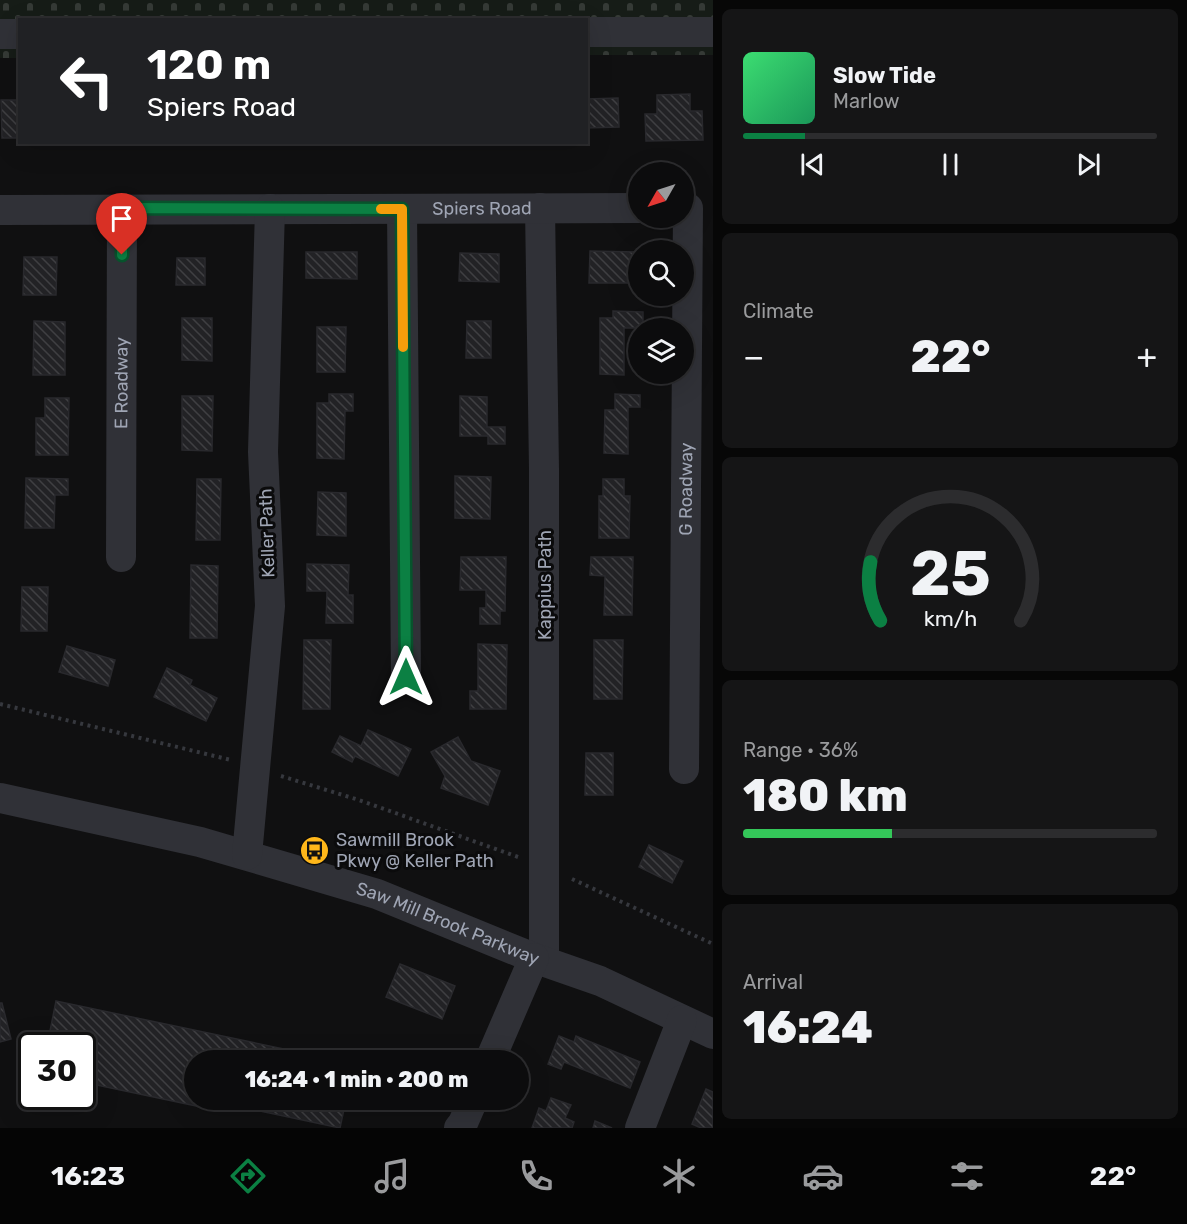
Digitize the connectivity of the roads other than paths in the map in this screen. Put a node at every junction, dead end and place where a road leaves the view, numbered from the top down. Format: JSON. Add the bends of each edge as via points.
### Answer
{"nodes":[{"id":1,"x":588,"y":32,"type":"edge"},
{"id":2,"x":713,"y":32,"type":"edge"},
{"id":3,"x":0,"y":34,"type":"edge"},
{"id":4,"x":18,"y":34,"type":"edge"},
{"id":5,"x":122,"y":208,"type":"junction"},
{"id":6,"x":540,"y":208,"type":"junction"},
{"id":7,"x":628,"y":208,"type":"edge"},
{"id":8,"x":695,"y":208,"type":"edge"},
{"id":9,"x":270,"y":209,"type":"junction"},
{"id":10,"x":402,"y":209,"type":"junction"},
{"id":11,"x":0,"y":210,"type":"edge"},
{"id":12,"x":121,"y":557,"type":"dead end"},
{"id":13,"x":406,"y":677,"type":"dead end"},
{"id":14,"x":684,"y":769,"type":"dead end"},
{"id":15,"x":0,"y":798,"type":"edge"},
{"id":16,"x":247,"y":855,"type":"junction"},
{"id":17,"x":539,"y":960,"type":"junction"},
{"id":18,"x":682,"y":1020,"type":"junction"},
{"id":19,"x":713,"y":1034,"type":"edge"},
{"id":20,"x":495,"y":1050,"type":"edge"},
{"id":21,"x":469,"y":1110,"type":"edge"},
{"id":22,"x":459,"y":1128,"type":"edge"},
{"id":23,"x":640,"y":1128,"type":"edge"}],
"edges":[{"from":1,"to":2,"type":"street"},
{"from":3,"to":4,"type":"street"},
{"from":5,"to":9,"type":"street","name":"Spiers Road"},
{"from":5,"to":11,"type":"street","name":"Spiers Road"},
{"from":5,"to":12,"type":"street","name":"E Roadway"},
{"from":6,"to":7,"type":"street","name":"Spiers Road"},
{"from":6,"to":10,"type":"street","name":"Spiers Road"},
{"from":6,"to":17,"type":"street","name":"Kappius Path","via":[[544,866]]},
{"from":8,"to":14,"type":"street","name":"G Roadway"},
{"from":9,"to":10,"type":"street","name":"Spiers Road"},
{"from":9,"to":16,"type":"street","name":"Keller Path","via":[[263,453],[270,606]]},
{"from":10,"to":13,"type":"street"},
{"from":15,"to":16,"type":"street","name":"Saw Mill Brook Parkway"},
{"from":16,"to":17,"type":"street","name":"Saw Mill Brook Parkway","via":[[377,894]]},
{"from":17,"to":18,"type":"street","name":"Saw Mill Brook Parkway","via":[[600,981]]},
{"from":17,"to":20,"type":"street"},
{"from":18,"to":19,"type":"street","name":"Saw Mill Brook Parkway"},
{"from":18,"to":23,"type":"street"},
{"from":21,"to":22,"type":"street"}]}
